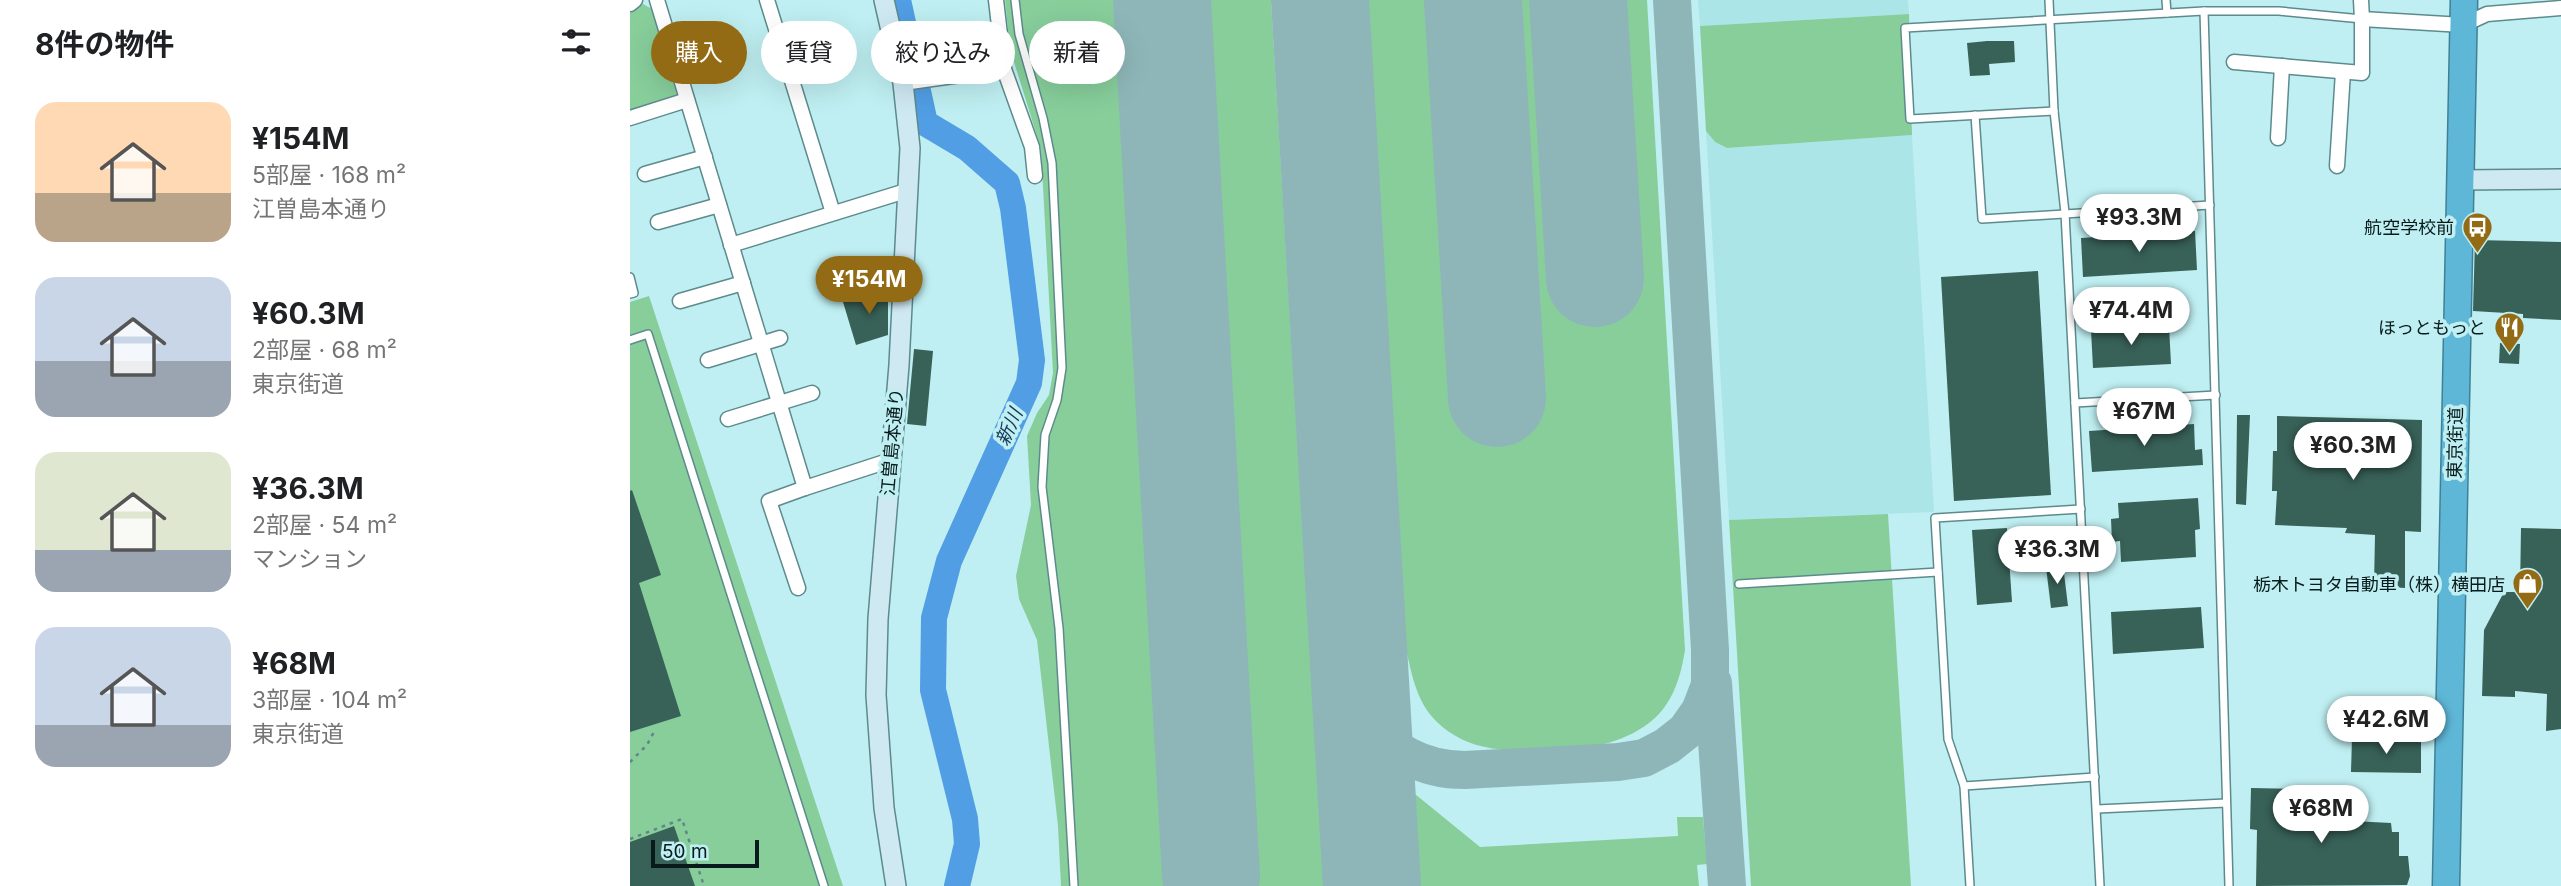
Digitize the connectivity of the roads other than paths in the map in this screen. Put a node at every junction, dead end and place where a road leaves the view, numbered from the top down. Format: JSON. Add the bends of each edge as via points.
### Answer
{"nodes":[{"id":1,"x":635,"y":0,"type":"edge"},
{"id":2,"x":657,"y":0,"type":"edge"},
{"id":3,"x":767,"y":0,"type":"edge"},
{"id":4,"x":884,"y":0,"type":"edge"},
{"id":5,"x":996,"y":0,"type":"edge"},
{"id":6,"x":1015,"y":0,"type":"edge"},
{"id":7,"x":2049,"y":0,"type":"edge"},
{"id":8,"x":2166,"y":0,"type":"edge"},
{"id":9,"x":2361,"y":0,"type":"edge"},
{"id":10,"x":630,"y":4,"type":"edge"},
{"id":11,"x":2561,"y":8,"type":"edge"},
{"id":12,"x":2204,"y":11,"type":"junction"},
{"id":13,"x":2464,"y":12,"type":"edge"},
{"id":14,"x":2167,"y":13,"type":"junction"},
{"id":15,"x":2050,"y":19,"type":"junction"},
{"id":16,"x":2362,"y":19,"type":"junction"},
{"id":17,"x":889,"y":21,"type":"edge"},
{"id":18,"x":998,"y":21,"type":"edge"},
{"id":19,"x":2234,"y":62,"type":"dead end"},
{"id":20,"x":2282,"y":66,"type":"junction"},
{"id":21,"x":2343,"y":72,"type":"junction"},
{"id":22,"x":904,"y":84,"type":"edge"},
{"id":23,"x":1009,"y":84,"type":"edge"},
{"id":24,"x":687,"y":100,"type":"junction"},
{"id":25,"x":2054,"y":111,"type":"junction"},
{"id":26,"x":1975,"y":115,"type":"junction"},
{"id":27,"x":630,"y":118,"type":"edge"},
{"id":28,"x":2278,"y":138,"type":"dead end"},
{"id":29,"x":705,"y":157,"type":"junction"},
{"id":30,"x":2337,"y":166,"type":"dead end"},
{"id":31,"x":645,"y":174,"type":"dead end"},
{"id":32,"x":1035,"y":176,"type":"dead end"},
{"id":33,"x":2561,"y":179,"type":"edge"},
{"id":34,"x":2460,"y":180,"type":"junction"},
{"id":35,"x":909,"y":190,"type":"junction"},
{"id":36,"x":719,"y":205,"type":"junction"},
{"id":37,"x":2210,"y":205,"type":"junction"},
{"id":38,"x":833,"y":213,"type":"junction"},
{"id":39,"x":2064,"y":213,"type":"junction"},
{"id":40,"x":658,"y":222,"type":"dead end"},
{"id":41,"x":732,"y":245,"type":"junction"},
{"id":42,"x":630,"y":277,"type":"edge"},
{"id":43,"x":743,"y":283,"type":"junction"},
{"id":44,"x":630,"y":294,"type":"edge"},
{"id":45,"x":680,"y":301,"type":"dead end"},
{"id":46,"x":780,"y":338,"type":"dead end"},
{"id":47,"x":630,"y":340,"type":"edge"},
{"id":48,"x":762,"y":343,"type":"junction"},
{"id":49,"x":708,"y":360,"type":"dead end"},
{"id":50,"x":813,"y":393,"type":"dead end"},
{"id":51,"x":2216,"y":395,"type":"junction"},
{"id":52,"x":780,"y":402,"type":"junction"},
{"id":53,"x":2075,"y":403,"type":"junction"},
{"id":54,"x":728,"y":419,"type":"dead end"},
{"id":55,"x":891,"y":460,"type":"junction"},
{"id":56,"x":805,"y":488,"type":"junction"},
{"id":57,"x":2081,"y":509,"type":"junction"},
{"id":58,"x":1938,"y":572,"type":"junction"},
{"id":59,"x":1739,"y":584,"type":"dead end"},
{"id":60,"x":798,"y":588,"type":"dead end"},
{"id":61,"x":2095,"y":777,"type":"junction"},
{"id":62,"x":1964,"y":786,"type":"junction"},
{"id":63,"x":2226,"y":803,"type":"junction"},
{"id":64,"x":2096,"y":809,"type":"junction"},
{"id":65,"x":824,"y":886,"type":"edge"},
{"id":66,"x":896,"y":886,"type":"edge"},
{"id":67,"x":1074,"y":886,"type":"edge"},
{"id":68,"x":1970,"y":886,"type":"edge"},
{"id":69,"x":2100,"y":886,"type":"edge"},
{"id":70,"x":2230,"y":886,"type":"edge"},
{"id":71,"x":2446,"y":886,"type":"edge"}],
"edges":[{"from":1,"to":10,"type":"street"},
{"from":2,"to":24,"type":"street"},
{"from":3,"to":38,"type":"street"},
{"from":4,"to":17,"type":"street","name":"江曽島本通り"},
{"from":5,"to":18,"type":"street"},
{"from":6,"to":67,"type":"lane","via":[[1019,34],[1052,163],[1062,368],[1045,435],[1042,487],[1059,628]]},
{"from":7,"to":15,"type":"lane"},
{"from":8,"to":14,"type":"lane"},
{"from":9,"to":16,"type":"street"},
{"from":11,"to":13,"type":"street"},
{"from":12,"to":14,"type":"lane"},
{"from":12,"to":16,"type":"lane","via":[[2279,11]]},
{"from":12,"to":37,"type":"lane"},
{"from":13,"to":16,"type":"street"},
{"from":13,"to":34,"type":"highway","name":"東京街道"},
{"from":14,"to":15,"type":"lane"},
{"from":15,"to":25,"type":"lane"},
{"from":15,"to":26,"type":"lane","via":[[1905,28],[1910,119]]},
{"from":16,"to":21,"type":"street","via":[[2362,73]]},
{"from":19,"to":20,"type":"street"},
{"from":20,"to":21,"type":"street"},
{"from":20,"to":28,"type":"street"},
{"from":21,"to":30,"type":"street"},
{"from":22,"to":35,"type":"street","name":"江曽島本通り"},
{"from":23,"to":32,"type":"street","via":[[1032,147]]},
{"from":24,"to":27,"type":"street"},
{"from":24,"to":29,"type":"street"},
{"from":25,"to":26,"type":"lane"},
{"from":25,"to":39,"type":"lane"},
{"from":26,"to":39,"type":"lane","via":[[1982,219]]},
{"from":29,"to":31,"type":"street"},
{"from":29,"to":36,"type":"street"},
{"from":33,"to":34,"type":"street"},
{"from":34,"to":71,"type":"highway","name":"東京街道"},
{"from":35,"to":38,"type":"street"},
{"from":35,"to":55,"type":"street","name":"江曽島本通り"},
{"from":36,"to":40,"type":"street"},
{"from":36,"to":41,"type":"street"},
{"from":37,"to":39,"type":"lane"},
{"from":37,"to":51,"type":"lane"},
{"from":38,"to":41,"type":"street"},
{"from":39,"to":53,"type":"lane"},
{"from":41,"to":43,"type":"street"},
{"from":42,"to":44,"type":"lane","via":[[634,293]]},
{"from":43,"to":45,"type":"street"},
{"from":43,"to":48,"type":"street"},
{"from":46,"to":48,"type":"street"},
{"from":47,"to":65,"type":"lane","via":[[648,334]]},
{"from":48,"to":49,"type":"street"},
{"from":48,"to":52,"type":"street"},
{"from":50,"to":52,"type":"street"},
{"from":51,"to":53,"type":"lane"},
{"from":51,"to":63,"type":"lane"},
{"from":52,"to":54,"type":"street"},
{"from":52,"to":56,"type":"street"},
{"from":53,"to":57,"type":"lane"},
{"from":55,"to":56,"type":"street"},
{"from":55,"to":66,"type":"street","name":"江曽島本通り","via":[[876,695],[884,808]]},
{"from":56,"to":60,"type":"street","via":[[769,501]]},
{"from":57,"to":58,"type":"lane","via":[[1934,518]]},
{"from":57,"to":61,"type":"lane"},
{"from":58,"to":59,"type":"lane"},
{"from":58,"to":62,"type":"lane","via":[[1948,739]]},
{"from":61,"to":62,"type":"lane"},
{"from":61,"to":64,"type":"lane"},
{"from":62,"to":68,"type":"lane"},
{"from":63,"to":64,"type":"lane"},
{"from":63,"to":70,"type":"lane"},
{"from":64,"to":69,"type":"lane"}]}
